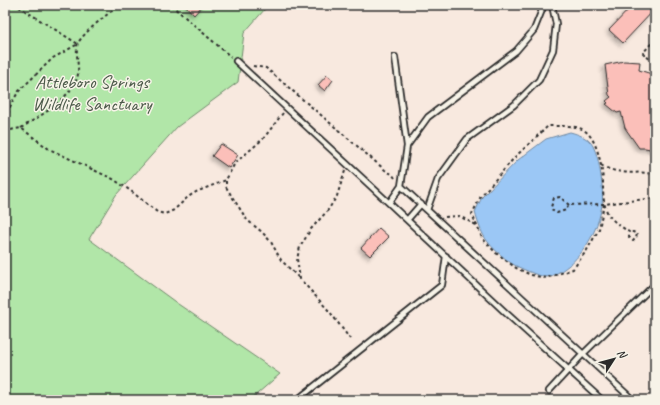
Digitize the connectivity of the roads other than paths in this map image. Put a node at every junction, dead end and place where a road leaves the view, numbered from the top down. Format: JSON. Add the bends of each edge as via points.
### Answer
{"nodes":[{"id":1,"x":544,"y":5,"type":"edge"},
{"id":2,"x":552,"y":5,"type":"edge"},
{"id":3,"x":395,"y":57,"type":"dead end"},
{"id":4,"x":236,"y":61,"type":"road end"},
{"id":5,"x":406,"y":146,"type":"junction"},
{"id":6,"x":401,"y":186,"type":"junction"},
{"id":7,"x":389,"y":203,"type":"junction"},
{"id":8,"x":421,"y":204,"type":"junction"},
{"id":9,"x":427,"y":210,"type":"junction"},
{"id":10,"x":407,"y":220,"type":"junction"},
{"id":11,"x":446,"y":256,"type":"junction"},
{"id":12,"x":655,"y":284,"type":"edge"},
{"id":13,"x":584,"y":354,"type":"junction"},
{"id":14,"x":570,"y":369,"type":"junction"},
{"id":15,"x":549,"y":391,"type":"dead end"},
{"id":16,"x":297,"y":400,"type":"edge"},
{"id":17,"x":602,"y":400,"type":"edge"},
{"id":18,"x":632,"y":400,"type":"edge"}],
"edges":[{"from":1,"to":5,"type":"lane","via":[[534,30],[516,51],[428,117]]},
{"from":2,"to":9,"type":"lane","via":[[556,24],[553,50],[539,80],[514,105],[466,139],[438,179]]},
{"from":3,"to":5,"type":"lane"},
{"from":4,"to":7,"type":"lane"},
{"from":5,"to":6,"type":"lane"},
{"from":6,"to":7,"type":"lane"},
{"from":6,"to":8,"type":"lane"},
{"from":7,"to":10,"type":"lane"},
{"from":8,"to":9,"type":"lane"},
{"from":8,"to":10,"type":"lane"},
{"from":9,"to":13,"type":"lane"},
{"from":10,"to":11,"type":"lane"},
{"from":11,"to":14,"type":"lane"},
{"from":11,"to":16,"type":"lane","via":[[442,285]]},
{"from":12,"to":13,"type":"lane"},
{"from":13,"to":14,"type":"lane"},
{"from":13,"to":18,"type":"lane"},
{"from":14,"to":15,"type":"lane"},
{"from":14,"to":17,"type":"lane"}]}
